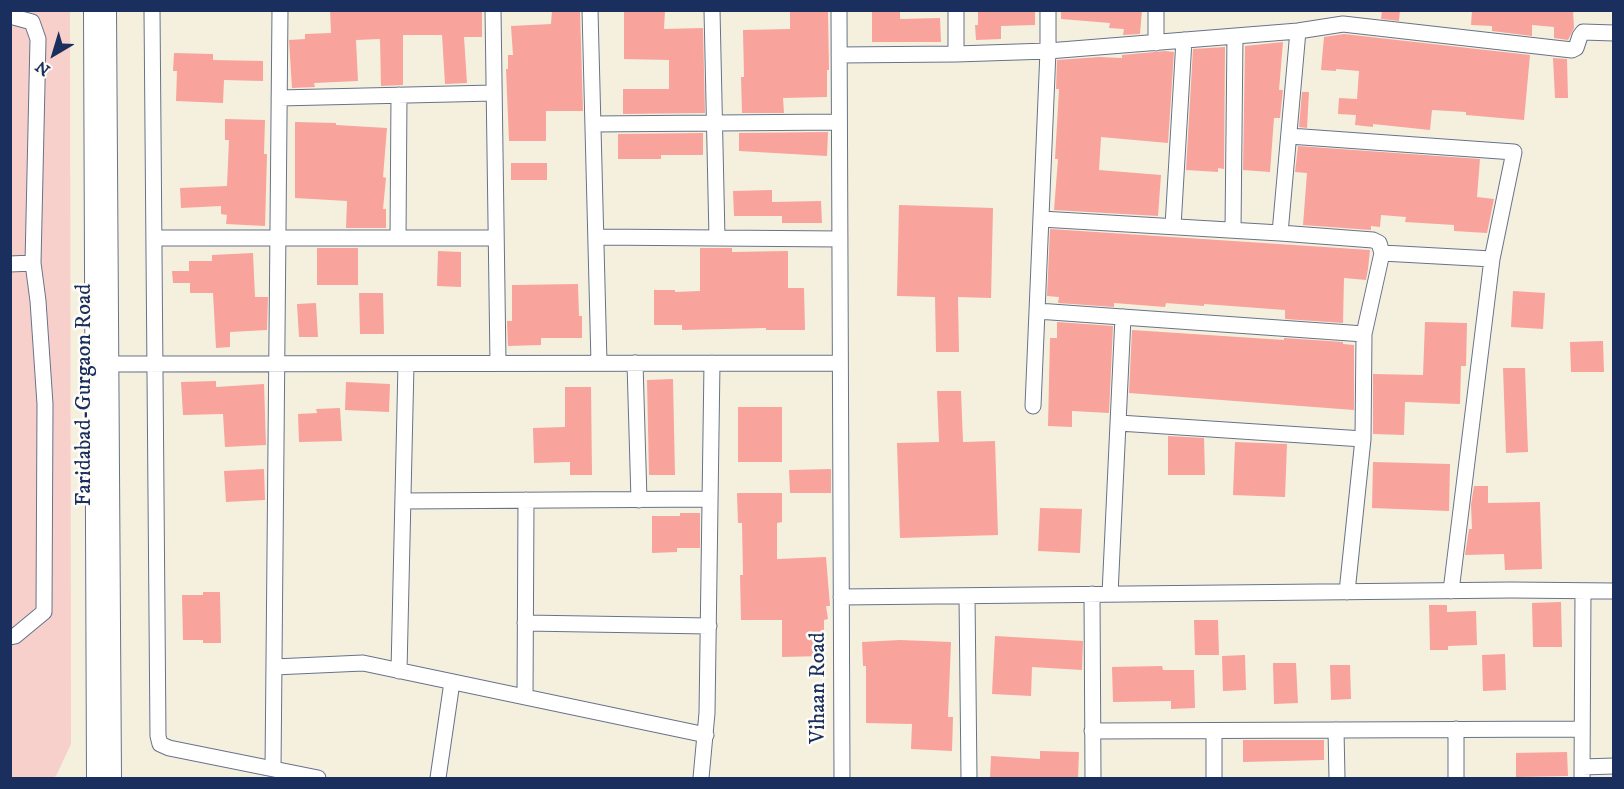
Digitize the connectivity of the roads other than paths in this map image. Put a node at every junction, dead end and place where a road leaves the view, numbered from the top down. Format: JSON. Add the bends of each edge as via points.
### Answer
{"nodes":[{"id":1,"x":93,"y":10,"type":"edge"},
{"id":2,"x":107,"y":10,"type":"edge"},
{"id":3,"x":152,"y":10,"type":"edge"},
{"id":4,"x":280,"y":10,"type":"edge"},
{"id":5,"x":493,"y":10,"type":"edge"},
{"id":6,"x":590,"y":10,"type":"edge"},
{"id":7,"x":712,"y":10,"type":"edge"},
{"id":8,"x":839,"y":10,"type":"edge"},
{"id":9,"x":956,"y":10,"type":"edge"},
{"id":10,"x":1048,"y":10,"type":"edge"},
{"id":11,"x":1156,"y":10,"type":"edge"},
{"id":12,"x":10,"y":16,"type":"edge"},
{"id":13,"x":1298,"y":31,"type":"junction"},
{"id":14,"x":1614,"y":33,"type":"edge"},
{"id":15,"x":1235,"y":36,"type":"junction"},
{"id":16,"x":1184,"y":40,"type":"junction"},
{"id":17,"x":1156,"y":43,"type":"junction"},
{"id":18,"x":1048,"y":51,"type":"junction"},
{"id":19,"x":956,"y":54,"type":"junction"},
{"id":20,"x":839,"y":55,"type":"junction"},
{"id":21,"x":494,"y":93,"type":"junction"},
{"id":22,"x":399,"y":95,"type":"junction"},
{"id":23,"x":279,"y":98,"type":"junction"},
{"id":24,"x":840,"y":122,"type":"junction"},
{"id":25,"x":714,"y":123,"type":"junction"},
{"id":26,"x":593,"y":124,"type":"junction"},
{"id":27,"x":1289,"y":135,"type":"junction"},
{"id":28,"x":1041,"y":219,"type":"junction"},
{"id":29,"x":1173,"y":226,"type":"junction"},
{"id":30,"x":1233,"y":230,"type":"junction"},
{"id":31,"x":1280,"y":233,"type":"junction"},
{"id":32,"x":596,"y":237,"type":"junction"},
{"id":33,"x":154,"y":238,"type":"junction"},
{"id":34,"x":277,"y":238,"type":"junction"},
{"id":35,"x":398,"y":238,"type":"junction"},
{"id":36,"x":496,"y":238,"type":"junction"},
{"id":37,"x":717,"y":238,"type":"junction"},
{"id":38,"x":840,"y":239,"type":"junction"},
{"id":39,"x":1382,"y":253,"type":"junction"},
{"id":40,"x":1492,"y":259,"type":"junction"},
{"id":41,"x":33,"y":263,"type":"junction"},
{"id":42,"x":10,"y":264,"type":"edge"},
{"id":43,"x":1037,"y":311,"type":"junction"},
{"id":44,"x":1123,"y":317,"type":"junction"},
{"id":45,"x":1364,"y":334,"type":"junction"},
{"id":46,"x":498,"y":363,"type":"junction"},
{"id":47,"x":599,"y":363,"type":"junction"},
{"id":48,"x":635,"y":363,"type":"junction"},
{"id":49,"x":712,"y":363,"type":"junction"},
{"id":50,"x":840,"y":363,"type":"junction"},
{"id":51,"x":101,"y":364,"type":"junction"},
{"id":52,"x":154,"y":364,"type":"junction"},
{"id":53,"x":276,"y":364,"type":"junction"},
{"id":54,"x":406,"y":364,"type":"junction"},
{"id":55,"x":1033,"y":406,"type":"dead end"},
{"id":56,"x":1119,"y":423,"type":"junction"},
{"id":57,"x":1363,"y":439,"type":"junction"},
{"id":58,"x":710,"y":499,"type":"junction"},
{"id":59,"x":639,"y":500,"type":"junction"},
{"id":60,"x":403,"y":501,"type":"junction"},
{"id":61,"x":526,"y":501,"type":"junction"},
{"id":62,"x":1450,"y":591,"type":"junction"},
{"id":63,"x":1583,"y":591,"type":"junction"},
{"id":64,"x":1614,"y":591,"type":"edge"},
{"id":65,"x":1347,"y":592,"type":"junction"},
{"id":66,"x":1092,"y":594,"type":"junction"},
{"id":67,"x":1110,"y":594,"type":"junction"},
{"id":68,"x":967,"y":596,"type":"junction"},
{"id":69,"x":841,"y":597,"type":"junction"},
{"id":70,"x":525,"y":623,"type":"junction"},
{"id":71,"x":709,"y":626,"type":"junction"},
{"id":72,"x":10,"y":637,"type":"edge"},
{"id":73,"x":274,"y":667,"type":"junction"},
{"id":74,"x":399,"y":671,"type":"junction"},
{"id":75,"x":452,"y":682,"type":"junction"},
{"id":76,"x":525,"y":697,"type":"junction"},
{"id":77,"x":1456,"y":729,"type":"junction"},
{"id":78,"x":1582,"y":729,"type":"junction"},
{"id":79,"x":1336,"y":730,"type":"junction"},
{"id":80,"x":1092,"y":731,"type":"junction"},
{"id":81,"x":1214,"y":731,"type":"junction"},
{"id":82,"x":706,"y":735,"type":"junction"},
{"id":83,"x":1614,"y":766,"type":"edge"},
{"id":84,"x":273,"y":769,"type":"junction"},
{"id":85,"x":1582,"y":772,"type":"edge"},
{"id":86,"x":104,"y":777,"type":"edge"},
{"id":87,"x":318,"y":778,"type":"edge"},
{"id":88,"x":438,"y":778,"type":"edge"},
{"id":89,"x":701,"y":778,"type":"edge"},
{"id":90,"x":842,"y":778,"type":"edge"},
{"id":91,"x":969,"y":778,"type":"edge"},
{"id":92,"x":1093,"y":778,"type":"edge"},
{"id":93,"x":1214,"y":778,"type":"edge"},
{"id":94,"x":1337,"y":778,"type":"edge"},
{"id":95,"x":1456,"y":778,"type":"edge"}],
"edges":[{"from":1,"to":51,"type":"main road","name":"Faridabad-Gurgaon Road"},
{"from":2,"to":51,"type":"main road","name":"Faridabad-Gurgaon Road"},
{"from":3,"to":33,"type":"street"},
{"from":4,"to":23,"type":"street"},
{"from":5,"to":21,"type":"street"},
{"from":6,"to":26,"type":"street"},
{"from":7,"to":25,"type":"street"},
{"from":8,"to":20,"type":"street","name":"Vihaan Road"},
{"from":9,"to":19,"type":"street"},
{"from":10,"to":18,"type":"street"},
{"from":11,"to":17,"type":"street"},
{"from":12,"to":41,"type":"street","via":[[32,22],[38,39]]},
{"from":13,"to":14,"type":"street","via":[[1343,24],[1572,50],[1583,32]]},
{"from":13,"to":15,"type":"street"},
{"from":13,"to":27,"type":"street"},
{"from":15,"to":16,"type":"street"},
{"from":15,"to":30,"type":"street"},
{"from":16,"to":17,"type":"street"},
{"from":16,"to":29,"type":"street"},
{"from":17,"to":18,"type":"street"},
{"from":18,"to":19,"type":"street"},
{"from":18,"to":28,"type":"street"},
{"from":19,"to":20,"type":"street"},
{"from":20,"to":24,"type":"street","name":"Vihaan Road"},
{"from":21,"to":22,"type":"street"},
{"from":21,"to":36,"type":"street"},
{"from":22,"to":23,"type":"street"},
{"from":22,"to":35,"type":"street"},
{"from":23,"to":34,"type":"street"},
{"from":24,"to":25,"type":"street"},
{"from":24,"to":38,"type":"street","name":"Vihaan Road"},
{"from":25,"to":26,"type":"street"},
{"from":25,"to":37,"type":"street"},
{"from":26,"to":32,"type":"street"},
{"from":27,"to":31,"type":"street"},
{"from":27,"to":40,"type":"street","via":[[1514,152]]},
{"from":28,"to":29,"type":"street"},
{"from":28,"to":43,"type":"street"},
{"from":29,"to":30,"type":"street"},
{"from":30,"to":31,"type":"street"},
{"from":31,"to":39,"type":"street","via":[[1373,240],[1380,243]]},
{"from":32,"to":37,"type":"street"},
{"from":32,"to":47,"type":"street"},
{"from":33,"to":34,"type":"street"},
{"from":33,"to":52,"type":"street"},
{"from":34,"to":35,"type":"street"},
{"from":34,"to":53,"type":"street"},
{"from":35,"to":36,"type":"street"},
{"from":36,"to":46,"type":"street"},
{"from":37,"to":38,"type":"street"},
{"from":38,"to":50,"type":"street","name":"Vihaan Road"},
{"from":39,"to":40,"type":"street"},
{"from":39,"to":45,"type":"street"},
{"from":40,"to":62,"type":"street"},
{"from":41,"to":42,"type":"street"},
{"from":41,"to":72,"type":"street","via":[[45,404],[44,612]]},
{"from":43,"to":44,"type":"street"},
{"from":43,"to":55,"type":"street"},
{"from":44,"to":45,"type":"street"},
{"from":44,"to":56,"type":"street"},
{"from":45,"to":57,"type":"street"},
{"from":46,"to":47,"type":"street"},
{"from":46,"to":54,"type":"street"},
{"from":47,"to":48,"type":"street"},
{"from":48,"to":49,"type":"street"},
{"from":48,"to":59,"type":"street"},
{"from":49,"to":50,"type":"street"},
{"from":49,"to":58,"type":"street"},
{"from":50,"to":69,"type":"street","name":"Vihaan Road"},
{"from":51,"to":52,"type":"street"},
{"from":51,"to":86,"type":"main road","name":"Faridabad-Gurgaon Road"},
{"from":52,"to":53,"type":"street"},
{"from":52,"to":84,"type":"street","via":[[160,744]]},
{"from":53,"to":54,"type":"street"},
{"from":53,"to":73,"type":"street"},
{"from":54,"to":60,"type":"street"},
{"from":56,"to":57,"type":"street"},
{"from":56,"to":67,"type":"street"},
{"from":57,"to":65,"type":"street"},
{"from":58,"to":59,"type":"street"},
{"from":58,"to":71,"type":"street"},
{"from":59,"to":61,"type":"street"},
{"from":60,"to":61,"type":"street"},
{"from":60,"to":74,"type":"street"},
{"from":61,"to":70,"type":"street"},
{"from":62,"to":63,"type":"street"},
{"from":62,"to":65,"type":"street"},
{"from":63,"to":64,"type":"street"},
{"from":63,"to":78,"type":"street"},
{"from":65,"to":67,"type":"street"},
{"from":66,"to":67,"type":"street"},
{"from":66,"to":68,"type":"street"},
{"from":66,"to":80,"type":"street"},
{"from":68,"to":69,"type":"street"},
{"from":68,"to":91,"type":"street"},
{"from":69,"to":90,"type":"street","name":"Vihaan Road"},
{"from":70,"to":71,"type":"street"},
{"from":70,"to":76,"type":"street"},
{"from":71,"to":82,"type":"street"},
{"from":73,"to":74,"type":"street","via":[[363,663]]},
{"from":73,"to":84,"type":"street"},
{"from":74,"to":75,"type":"street"},
{"from":75,"to":76,"type":"street"},
{"from":75,"to":88,"type":"street"},
{"from":76,"to":82,"type":"street"},
{"from":77,"to":78,"type":"street"},
{"from":77,"to":79,"type":"street"},
{"from":77,"to":95,"type":"street"},
{"from":78,"to":85,"type":"street"},
{"from":79,"to":81,"type":"street"},
{"from":79,"to":94,"type":"street"},
{"from":80,"to":81,"type":"street"},
{"from":80,"to":92,"type":"street"},
{"from":81,"to":93,"type":"street"},
{"from":82,"to":89,"type":"street"},
{"from":83,"to":85,"type":"street"},
{"from":84,"to":87,"type":"street"}]}
